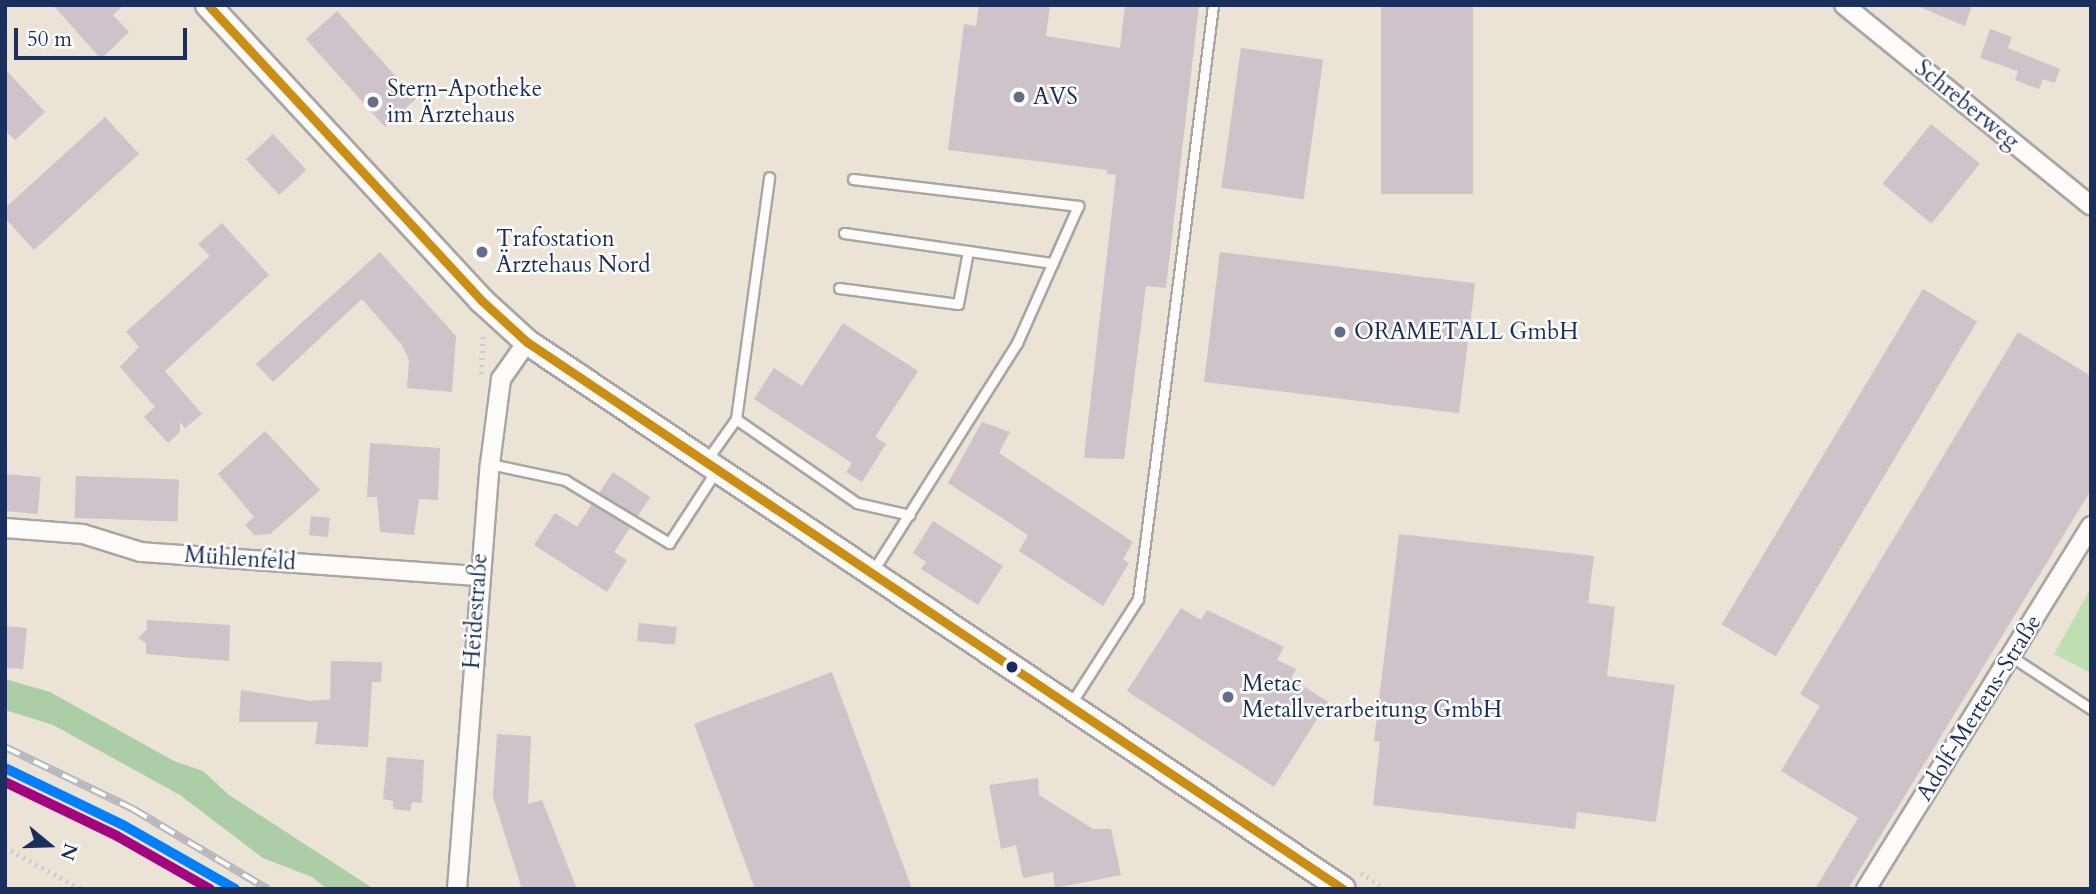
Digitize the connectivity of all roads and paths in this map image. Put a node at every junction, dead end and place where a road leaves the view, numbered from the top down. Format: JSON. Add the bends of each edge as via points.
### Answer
{"nodes":[{"id":1,"x":208,"y":5,"type":"edge"},
{"id":2,"x":1213,"y":5,"type":"edge"},
{"id":3,"x":1844,"y":5,"type":"edge"},
{"id":4,"x":769,"y":177,"type":"dead end"},
{"id":5,"x":853,"y":179,"type":"dead end"},
{"id":6,"x":2091,"y":206,"type":"edge"},
{"id":7,"x":844,"y":233,"type":"dead end"},
{"id":8,"x":968,"y":251,"type":"junction"},
{"id":9,"x":1053,"y":263,"type":"junction"},
{"id":10,"x":839,"y":288,"type":"dead end"},
{"id":11,"x":527,"y":342,"type":"junction"},
{"id":12,"x":736,"y":419,"type":"junction"},
{"id":13,"x":490,"y":464,"type":"junction"},
{"id":14,"x":710,"y":466,"type":"junction"},
{"id":15,"x":910,"y":514,"type":"junction"},
{"id":16,"x":2091,"y":526,"type":"edge"},
{"id":17,"x":5,"y":528,"type":"edge"},
{"id":18,"x":871,"y":574,"type":"junction"},
{"id":19,"x":478,"y":576,"type":"junction"},
{"id":20,"x":2012,"y":657,"type":"junction"},
{"id":21,"x":1069,"y":707,"type":"junction"},
{"id":22,"x":2091,"y":709,"type":"edge"},
{"id":23,"x":5,"y":847,"type":"edge"},
{"id":24,"x":80,"y":889,"type":"edge"},
{"id":25,"x":457,"y":889,"type":"edge"},
{"id":26,"x":1343,"y":889,"type":"edge"},
{"id":27,"x":1866,"y":889,"type":"edge"}],
"edges":[{"from":1,"to":11,"type":"main road","via":[[481,300]]},
{"from":2,"to":21,"type":"lane","via":[[1138,599]]},
{"from":3,"to":6,"type":"street","name":"Schreberweg"},
{"from":4,"to":12,"type":"lane"},
{"from":5,"to":9,"type":"lane","via":[[1078,206]]},
{"from":7,"to":8,"type":"lane"},
{"from":8,"to":9,"type":"lane"},
{"from":8,"to":10,"type":"lane","via":[[958,304]]},
{"from":9,"to":15,"type":"lane","via":[[1017,343]]},
{"from":11,"to":13,"type":"street","name":"Heidestraße","via":[[501,379]]},
{"from":11,"to":14,"type":"main road"},
{"from":12,"to":14,"type":"lane"},
{"from":12,"to":15,"type":"lane","via":[[857,503]]},
{"from":13,"to":14,"type":"lane","via":[[565,480],[669,543]]},
{"from":13,"to":19,"type":"street","name":"Heidestraße"},
{"from":14,"to":18,"type":"main road"},
{"from":15,"to":18,"type":"lane"},
{"from":16,"to":20,"type":"street","name":"Adolf-Mertens-Straße"},
{"from":17,"to":19,"type":"street","name":"Mühlenfeld","via":[[83,534],[141,552]]},
{"from":18,"to":21,"type":"main road"},
{"from":19,"to":25,"type":"street","name":"Heidestraße"},
{"from":20,"to":22,"type":"lane"},
{"from":20,"to":27,"type":"street","name":"Adolf-Mertens-Straße"},
{"from":21,"to":26,"type":"main road"},
{"from":23,"to":24,"type":"path"}]}
